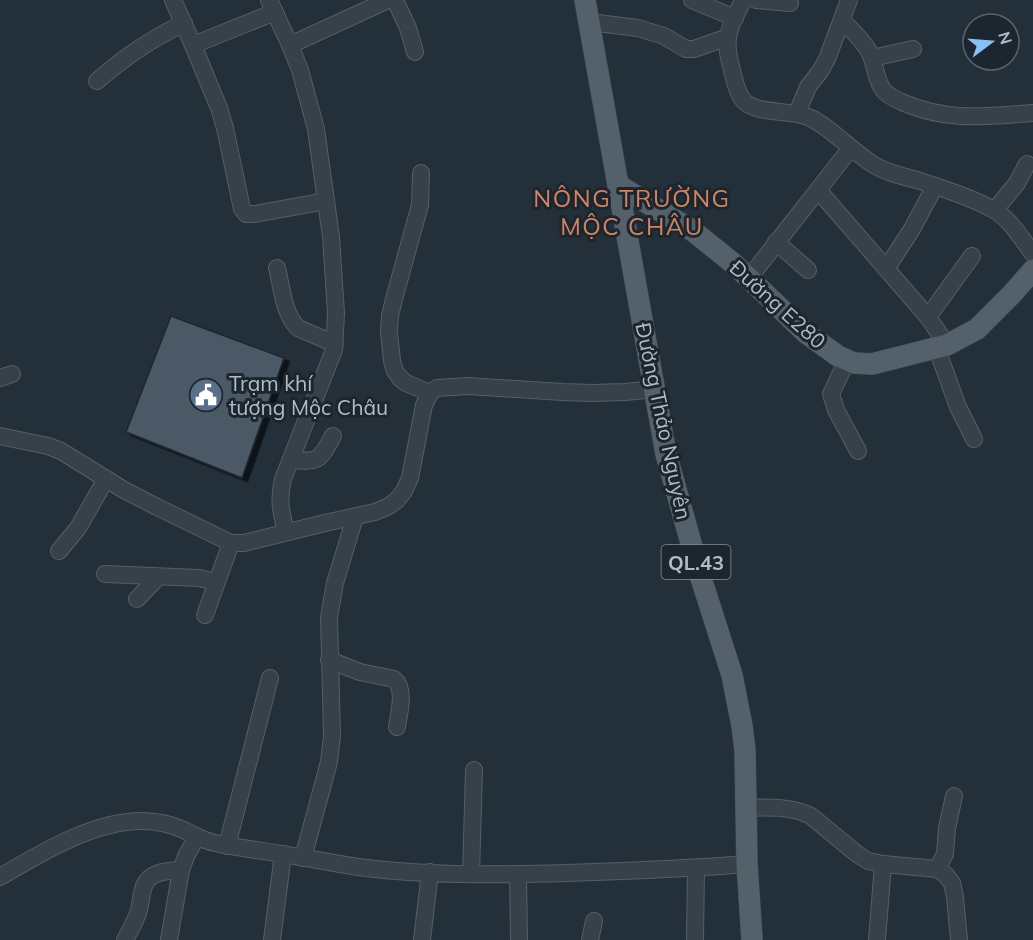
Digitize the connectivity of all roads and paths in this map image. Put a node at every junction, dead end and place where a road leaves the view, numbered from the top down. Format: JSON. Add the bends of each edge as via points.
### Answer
{"nodes":[{"id":1,"x":173,"y":0,"type":"edge"},
{"id":2,"x":388,"y":0,"type":"edge"},
{"id":3,"x":395,"y":0,"type":"edge"},
{"id":4,"x":585,"y":0,"type":"edge"},
{"id":5,"x":692,"y":0,"type":"edge"},
{"id":6,"x":743,"y":0,"type":"edge"},
{"id":7,"x":756,"y":0,"type":"edge"},
{"id":8,"x":849,"y":0,"type":"edge"},
{"id":9,"x":790,"y":3,"type":"dead end"},
{"id":10,"x":272,"y":6,"type":"edge"},
{"id":11,"x":735,"y":18,"type":"junction"},
{"id":12,"x":842,"y":20,"type":"junction"},
{"id":13,"x":589,"y":22,"type":"junction"},
{"id":14,"x":184,"y":23,"type":"junction"},
{"id":15,"x":728,"y":37,"type":"junction"},
{"id":16,"x":193,"y":45,"type":"junction"},
{"id":17,"x":290,"y":45,"type":"junction"},
{"id":18,"x":913,"y":49,"type":"dead end"},
{"id":19,"x":415,"y":52,"type":"dead end"},
{"id":20,"x":872,"y":58,"type":"junction"},
{"id":21,"x":97,"y":81,"type":"dead end"},
{"id":22,"x":1033,"y":112,"type":"edge"},
{"id":23,"x":797,"y":113,"type":"junction"},
{"id":24,"x":850,"y":148,"type":"junction"},
{"id":25,"x":1027,"y":164,"type":"dead end"},
{"id":26,"x":421,"y":173,"type":"dead end"},
{"id":27,"x":618,"y":185,"type":"junction"},
{"id":28,"x":935,"y":186,"type":"junction"},
{"id":29,"x":818,"y":190,"type":"junction"},
{"id":30,"x":326,"y":201,"type":"junction"},
{"id":31,"x":995,"y":210,"type":"junction"},
{"id":32,"x":776,"y":242,"type":"junction"},
{"id":33,"x":1033,"y":254,"type":"edge"},
{"id":34,"x":972,"y":256,"type":"dead end"},
{"id":35,"x":277,"y":268,"type":"dead end"},
{"id":36,"x":886,"y":269,"type":"junction"},
{"id":37,"x":808,"y":270,"type":"dead end"},
{"id":38,"x":1033,"y":270,"type":"edge"},
{"id":39,"x":749,"y":278,"type":"junction"},
{"id":40,"x":928,"y":317,"type":"junction"},
{"id":41,"x":335,"y":344,"type":"junction"},
{"id":42,"x":942,"y":347,"type":"junction"},
{"id":43,"x":847,"y":360,"type":"junction"},
{"id":44,"x":655,"y":389,"type":"junction"},
{"id":45,"x":430,"y":393,"type":"junction"},
{"id":46,"x":0,"y":436,"type":"edge"},
{"id":47,"x":333,"y":436,"type":"dead end"},
{"id":48,"x":974,"y":439,"type":"dead end"},
{"id":49,"x":858,"y":451,"type":"dead end"},
{"id":50,"x":291,"y":460,"type":"junction"},
{"id":51,"x":106,"y":479,"type":"junction"},
{"id":52,"x":355,"y":517,"type":"junction"},
{"id":53,"x":286,"y":532,"type":"junction"},
{"id":54,"x":231,"y":543,"type":"junction"},
{"id":55,"x":58,"y":551,"type":"dead end"},
{"id":56,"x":105,"y":574,"type":"dead end"},
{"id":57,"x":158,"y":577,"type":"junction"},
{"id":58,"x":216,"y":582,"type":"junction"},
{"id":59,"x":137,"y":599,"type":"dead end"},
{"id":60,"x":205,"y":615,"type":"dead end"},
{"id":61,"x":329,"y":660,"type":"junction"},
{"id":62,"x":270,"y":678,"type":"dead end"},
{"id":63,"x":397,"y":727,"type":"dead end"},
{"id":64,"x":474,"y":770,"type":"dead end"},
{"id":65,"x":954,"y":796,"type":"dead end"},
{"id":66,"x":746,"y":808,"type":"junction"},
{"id":67,"x":197,"y":837,"type":"junction"},
{"id":68,"x":227,"y":846,"type":"junction"},
{"id":69,"x":283,"y":854,"type":"junction"},
{"id":70,"x":303,"y":858,"type":"junction"},
{"id":71,"x":747,"y":864,"type":"junction"},
{"id":72,"x":883,"y":864,"type":"junction"},
{"id":73,"x":696,"y":868,"type":"junction"},
{"id":74,"x":937,"y":869,"type":"junction"},
{"id":75,"x":181,"y":870,"type":"junction"},
{"id":76,"x":430,"y":872,"type":"junction"},
{"id":77,"x":471,"y":874,"type":"junction"},
{"id":78,"x":518,"y":874,"type":"junction"},
{"id":79,"x":0,"y":877,"type":"edge"},
{"id":80,"x":594,"y":921,"type":"dead end"},
{"id":81,"x":125,"y":940,"type":"edge"},
{"id":82,"x":169,"y":940,"type":"edge"},
{"id":83,"x":272,"y":940,"type":"edge"},
{"id":84,"x":422,"y":940,"type":"edge"},
{"id":85,"x":519,"y":940,"type":"edge"},
{"id":86,"x":590,"y":940,"type":"edge"},
{"id":87,"x":695,"y":940,"type":"edge"},
{"id":88,"x":752,"y":940,"type":"edge"},
{"id":89,"x":877,"y":940,"type":"edge"},
{"id":90,"x":959,"y":940,"type":"edge"}],
"edges":[{"from":1,"to":14,"type":"street"},
{"from":2,"to":17,"type":"street"},
{"from":3,"to":19,"type":"street"},
{"from":4,"to":13,"type":"main road","number":"QL.43"},
{"from":5,"to":11,"type":"street"},
{"from":6,"to":11,"type":"street"},
{"from":7,"to":9,"type":"street"},
{"from":8,"to":12,"type":"street"},
{"from":10,"to":16,"type":"street"},
{"from":10,"to":17,"type":"street"},
{"from":11,"to":15,"type":"street"},
{"from":12,"to":20,"type":"street"},
{"from":12,"to":23,"type":"street","via":[[827,59],[807,87]]},
{"from":13,"to":15,"type":"street","via":[[638,28],[664,36],[686,49]]},
{"from":13,"to":27,"type":"main road","number":"QL.43"},
{"from":14,"to":16,"type":"street"},
{"from":14,"to":21,"type":"street","via":[[132,52]]},
{"from":15,"to":23,"type":"street","via":[[728,55],[743,100],[759,109]]},
{"from":16,"to":30,"type":"street","via":[[219,108],[246,214]]},
{"from":17,"to":30,"type":"street","via":[[316,129]]},
{"from":18,"to":20,"type":"street"},
{"from":20,"to":22,"type":"street","via":[[885,92],[915,107],[965,117]]},
{"from":23,"to":24,"type":"street","via":[[821,124]]},
{"from":24,"to":28,"type":"street","via":[[875,166]]},
{"from":24,"to":29,"type":"street"},
{"from":25,"to":31,"type":"street"},
{"from":26,"to":45,"type":"street","via":[[420,205],[389,332],[395,371],[406,383]]},
{"from":27,"to":39,"type":"main road","name":"Đường E280","via":[[693,231]]},
{"from":27,"to":44,"type":"main road","name":"Đường Thảo Nguyên","number":"QL.43"},
{"from":28,"to":31,"type":"street"},
{"from":28,"to":36,"type":"street"},
{"from":29,"to":32,"type":"street"},
{"from":29,"to":36,"type":"street"},
{"from":30,"to":41,"type":"street","via":[[335,280]]},
{"from":31,"to":33,"type":"street"},
{"from":32,"to":37,"type":"street"},
{"from":32,"to":39,"type":"street"},
{"from":34,"to":40,"type":"street"},
{"from":35,"to":41,"type":"street","via":[[293,324]]},
{"from":36,"to":40,"type":"street"},
{"from":38,"to":42,"type":"main road","name":"Đường E280","via":[[978,329]]},
{"from":39,"to":43,"type":"main road","name":"Đường E280","via":[[806,333]]},
{"from":40,"to":42,"type":"street"},
{"from":41,"to":50,"type":"street"},
{"from":42,"to":43,"type":"main road","name":"Đường E280","via":[[872,364]]},
{"from":42,"to":48,"type":"street","via":[[958,407]]},
{"from":43,"to":49,"type":"street","via":[[831,394]]},
{"from":44,"to":45,"type":"street","via":[[563,392],[468,386],[437,388]]},
{"from":44,"to":66,"type":"main road","name":"Đường Thảo Nguyên","number":"QL.43","via":[[666,454],[685,525],[732,675],[745,750]]},
{"from":45,"to":52,"type":"street","via":[[404,491],[389,507]]},
{"from":46,"to":51,"type":"street","via":[[61,450]]},
{"from":47,"to":50,"type":"street","via":[[316,460]]},
{"from":50,"to":53,"type":"street","via":[[279,494]]},
{"from":51,"to":54,"type":"street"},
{"from":51,"to":55,"type":"street","via":[[78,528]]},
{"from":52,"to":53,"type":"street"},
{"from":52,"to":61,"type":"street","via":[[332,599]]},
{"from":53,"to":54,"type":"street"},
{"from":54,"to":58,"type":"street"},
{"from":56,"to":57,"type":"street"},
{"from":57,"to":58,"type":"street"},
{"from":57,"to":59,"type":"street"},
{"from":58,"to":60,"type":"street"},
{"from":61,"to":63,"type":"street","via":[[398,682],[401,695]]},
{"from":61,"to":70,"type":"street","via":[[329,762]]},
{"from":62,"to":68,"type":"street"},
{"from":64,"to":77,"type":"street"},
{"from":65,"to":74,"type":"street","via":[[945,854]]},
{"from":66,"to":71,"type":"main road","name":"Đường Thảo Nguyên","number":"QL.43"},
{"from":66,"to":72,"type":"street","via":[[803,812],[857,854]]},
{"from":67,"to":68,"type":"street"},
{"from":67,"to":75,"type":"street"},
{"from":67,"to":79,"type":"street","via":[[156,823],[119,824],[67,842]]},
{"from":68,"to":69,"type":"street"},
{"from":69,"to":70,"type":"street"},
{"from":69,"to":83,"type":"street"},
{"from":70,"to":76,"type":"street","via":[[372,869]]},
{"from":71,"to":73,"type":"street"},
{"from":71,"to":88,"type":"main road","name":"Đường Thảo Nguyên","number":"QL.43"},
{"from":72,"to":74,"type":"street"},
{"from":72,"to":89,"type":"street"},
{"from":73,"to":78,"type":"street"},
{"from":73,"to":87,"type":"street"},
{"from":74,"to":90,"type":"street","via":[[952,883]]},
{"from":75,"to":81,"type":"street","via":[[164,871],[148,878]]},
{"from":75,"to":82,"type":"street"},
{"from":76,"to":77,"type":"street"},
{"from":76,"to":84,"type":"street"},
{"from":77,"to":78,"type":"street"},
{"from":78,"to":85,"type":"street"},
{"from":80,"to":86,"type":"street"}]}
